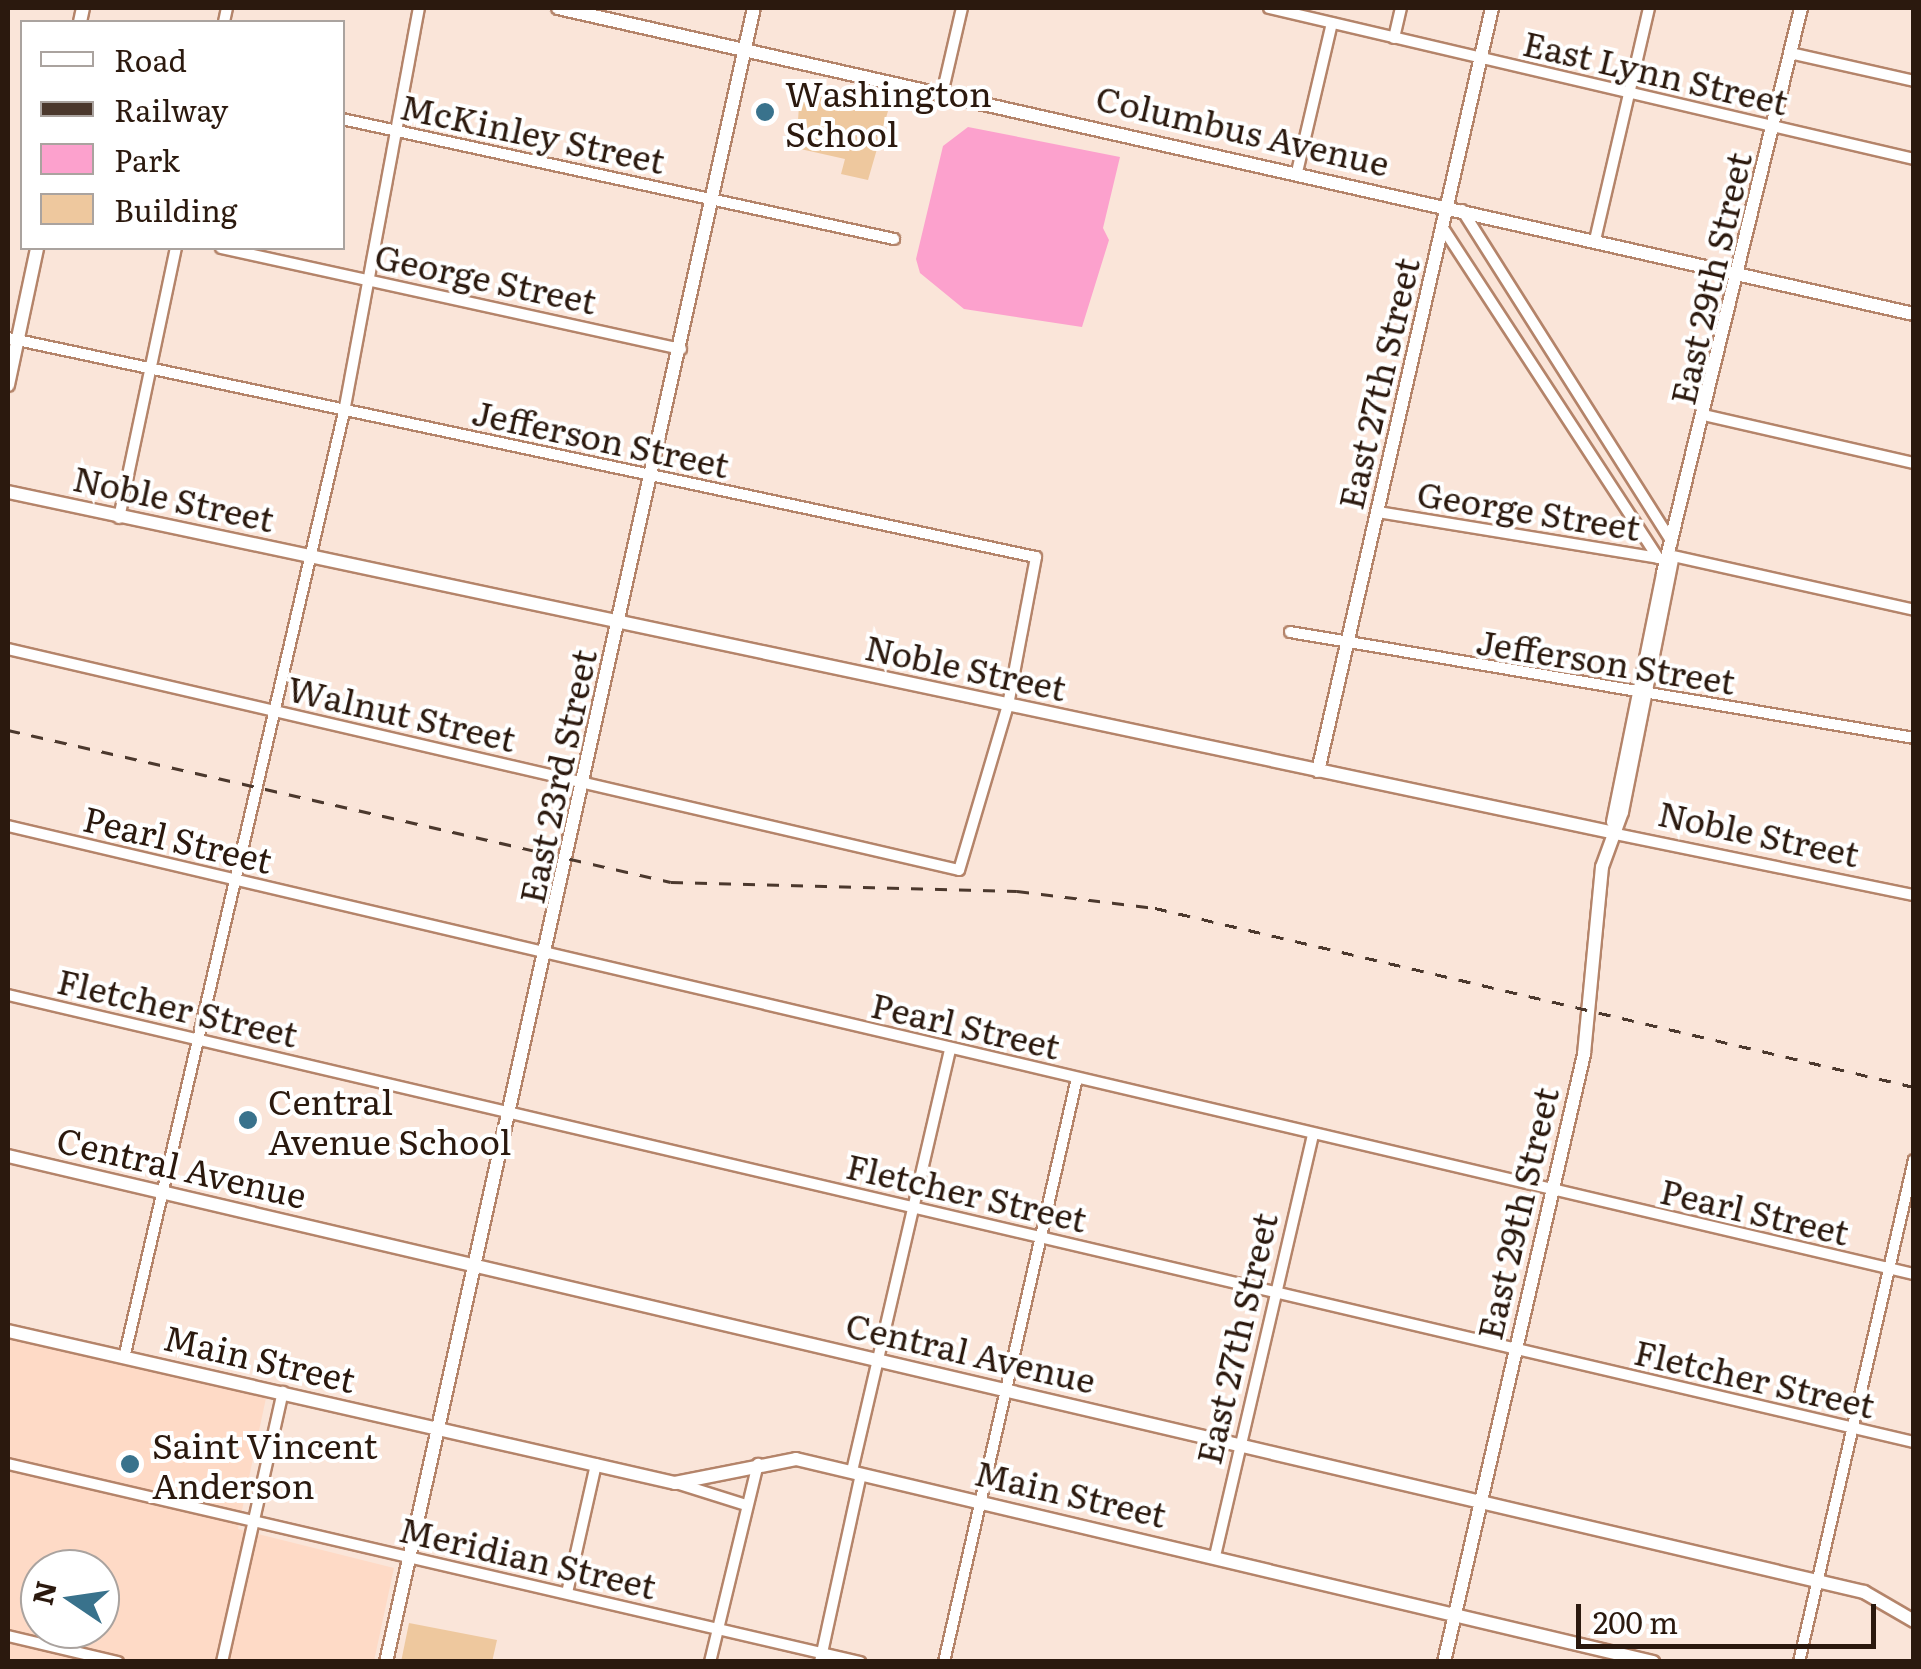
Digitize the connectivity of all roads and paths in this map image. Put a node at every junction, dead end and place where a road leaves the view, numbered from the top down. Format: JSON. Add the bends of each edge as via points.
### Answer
{"nodes":[{"id":1,"x":419,"y":8,"type":"edge"},
{"id":2,"x":558,"y":8,"type":"edge"},
{"id":3,"x":754,"y":8,"type":"edge"},
{"id":4,"x":962,"y":8,"type":"edge"},
{"id":5,"x":1269,"y":8,"type":"edge"},
{"id":6,"x":1401,"y":8,"type":"edge"},
{"id":7,"x":1492,"y":8,"type":"edge"},
{"id":8,"x":1649,"y":8,"type":"edge"},
{"id":9,"x":1800,"y":8,"type":"edge"},
{"id":10,"x":1332,"y":23,"type":"junction"},
{"id":11,"x":1394,"y":38,"type":"junction"},
{"id":12,"x":745,"y":48,"type":"junction"},
{"id":13,"x":1790,"y":53,"type":"junction"},
{"id":14,"x":1481,"y":58,"type":"junction"},
{"id":15,"x":1914,"y":80,"type":"edge"},
{"id":16,"x":943,"y":90,"type":"junction"},
{"id":17,"x":1629,"y":94,"type":"junction"},
{"id":18,"x":345,"y":120,"type":"edge"},
{"id":19,"x":1774,"y":126,"type":"junction"},
{"id":20,"x":397,"y":130,"type":"junction"},
{"id":21,"x":1914,"y":158,"type":"edge"},
{"id":22,"x":1298,"y":172,"type":"junction"},
{"id":23,"x":712,"y":199,"type":"junction"},
{"id":24,"x":1455,"y":208,"type":"junction"},
{"id":25,"x":1443,"y":228,"type":"junction"},
{"id":26,"x":894,"y":239,"type":"dead end"},
{"id":27,"x":1595,"y":240,"type":"junction"},
{"id":28,"x":36,"y":250,"type":"edge"},
{"id":29,"x":176,"y":250,"type":"edge"},
{"id":30,"x":230,"y":250,"type":"edge"},
{"id":31,"x":1740,"y":274,"type":"junction"},
{"id":32,"x":369,"y":280,"type":"junction"},
{"id":33,"x":1914,"y":314,"type":"edge"},
{"id":34,"x":12,"y":339,"type":"edge"},
{"id":35,"x":681,"y":349,"type":"junction"},
{"id":36,"x":150,"y":370,"type":"junction"},
{"id":37,"x":8,"y":385,"type":"edge"},
{"id":38,"x":344,"y":412,"type":"junction"},
{"id":39,"x":1708,"y":416,"type":"junction"},
{"id":40,"x":1914,"y":463,"type":"edge"},
{"id":41,"x":652,"y":478,"type":"junction"},
{"id":42,"x":8,"y":492,"type":"edge"},
{"id":43,"x":1378,"y":512,"type":"junction"},
{"id":44,"x":119,"y":518,"type":"junction"},
{"id":45,"x":1670,"y":555,"type":"junction"},
{"id":46,"x":312,"y":557,"type":"junction"},
{"id":47,"x":1914,"y":610,"type":"edge"},
{"id":48,"x":620,"y":623,"type":"junction"},
{"id":49,"x":1290,"y":632,"type":"dead end"},
{"id":50,"x":1348,"y":644,"type":"junction"},
{"id":51,"x":8,"y":649,"type":"edge"},
{"id":52,"x":1642,"y":693,"type":"junction"},
{"id":53,"x":1008,"y":705,"type":"junction"},
{"id":54,"x":277,"y":711,"type":"junction"},
{"id":55,"x":1914,"y":738,"type":"edge"},
{"id":56,"x":1318,"y":771,"type":"junction"},
{"id":57,"x":584,"y":784,"type":"junction"},
{"id":58,"x":8,"y":826,"type":"edge"},
{"id":59,"x":1611,"y":827,"type":"junction"},
{"id":60,"x":238,"y":880,"type":"junction"},
{"id":61,"x":1914,"y":895,"type":"edge"},
{"id":62,"x":548,"y":954,"type":"junction"},
{"id":63,"x":8,"y":995,"type":"edge"},
{"id":64,"x":199,"y":1039,"type":"junction"},
{"id":65,"x":950,"y":1050,"type":"junction"},
{"id":66,"x":1077,"y":1078,"type":"junction"},
{"id":67,"x":513,"y":1112,"type":"junction"},
{"id":68,"x":1313,"y":1134,"type":"junction"},
{"id":69,"x":8,"y":1156,"type":"edge"},
{"id":70,"x":1914,"y":1160,"type":"edge"},
{"id":71,"x":1552,"y":1191,"type":"junction"},
{"id":72,"x":162,"y":1192,"type":"junction"},
{"id":73,"x":916,"y":1207,"type":"junction"},
{"id":74,"x":1041,"y":1237,"type":"junction"},
{"id":75,"x":477,"y":1266,"type":"junction"},
{"id":76,"x":1889,"y":1268,"type":"junction"},
{"id":77,"x":1914,"y":1274,"type":"edge"},
{"id":78,"x":1276,"y":1292,"type":"junction"},
{"id":79,"x":8,"y":1331,"type":"edge"},
{"id":80,"x":1516,"y":1349,"type":"junction"},
{"id":81,"x":124,"y":1358,"type":"junction"},
{"id":82,"x":878,"y":1360,"type":"junction"},
{"id":83,"x":1006,"y":1391,"type":"junction"},
{"id":84,"x":282,"y":1392,"type":"junction"},
{"id":85,"x":438,"y":1428,"type":"junction"},
{"id":86,"x":1852,"y":1428,"type":"junction"},
{"id":87,"x":1914,"y":1442,"type":"edge"},
{"id":88,"x":1240,"y":1446,"type":"junction"},
{"id":89,"x":761,"y":1461,"type":"junction"},
{"id":90,"x":8,"y":1464,"type":"edge"},
{"id":91,"x":596,"y":1464,"type":"junction"},
{"id":92,"x":857,"y":1472,"type":"junction"},
{"id":93,"x":675,"y":1482,"type":"junction"},
{"id":94,"x":1481,"y":1501,"type":"junction"},
{"id":95,"x":981,"y":1502,"type":"junction"},
{"id":96,"x":744,"y":1504,"type":"junction"},
{"id":97,"x":253,"y":1521,"type":"junction"},
{"id":98,"x":1215,"y":1556,"type":"junction"},
{"id":99,"x":409,"y":1557,"type":"junction"},
{"id":100,"x":1818,"y":1582,"type":"junction"},
{"id":101,"x":566,"y":1593,"type":"junction"},
{"id":102,"x":1454,"y":1615,"type":"junction"},
{"id":103,"x":1914,"y":1621,"type":"edge"},
{"id":104,"x":717,"y":1628,"type":"junction"},
{"id":105,"x":8,"y":1636,"type":"edge"},
{"id":106,"x":821,"y":1657,"type":"edge"},
{"id":107,"x":118,"y":1662,"type":"edge"},
{"id":108,"x":222,"y":1662,"type":"edge"},
{"id":109,"x":386,"y":1662,"type":"edge"},
{"id":110,"x":710,"y":1662,"type":"edge"},
{"id":111,"x":860,"y":1662,"type":"edge"},
{"id":112,"x":944,"y":1662,"type":"edge"},
{"id":113,"x":1444,"y":1662,"type":"edge"},
{"id":114,"x":1653,"y":1662,"type":"edge"},
{"id":115,"x":1799,"y":1662,"type":"edge"}],
"edges":[{"from":1,"to":20,"type":"street"},
{"from":2,"to":12,"type":"street","name":"Columbus Avenue"},
{"from":3,"to":12,"type":"street","name":"East 23rd Street"},
{"from":4,"to":16,"type":"street"},
{"from":5,"to":10,"type":"street","name":"East Lynn Street"},
{"from":6,"to":11,"type":"street"},
{"from":7,"to":14,"type":"street","name":"East 27th Street"},
{"from":8,"to":17,"type":"street"},
{"from":9,"to":13,"type":"street","name":"East 29th Street"},
{"from":10,"to":11,"type":"street","name":"East Lynn Street"},
{"from":10,"to":22,"type":"street"},
{"from":11,"to":14,"type":"street","name":"East Lynn Street"},
{"from":12,"to":16,"type":"street","name":"Columbus Avenue"},
{"from":12,"to":23,"type":"street","name":"East 23rd Street"},
{"from":13,"to":15,"type":"street"},
{"from":13,"to":19,"type":"street","name":"East 29th Street"},
{"from":14,"to":17,"type":"street","name":"East Lynn Street"},
{"from":14,"to":24,"type":"street","name":"East 27th Street"},
{"from":16,"to":22,"type":"street","name":"Columbus Avenue"},
{"from":17,"to":19,"type":"street","name":"East Lynn Street"},
{"from":17,"to":27,"type":"street"},
{"from":18,"to":20,"type":"street","name":"McKinley Street"},
{"from":19,"to":21,"type":"street","name":"East Lynn Street"},
{"from":19,"to":31,"type":"street","name":"East 29th Street"},
{"from":20,"to":23,"type":"street","name":"McKinley Street"},
{"from":20,"to":32,"type":"street"},
{"from":22,"to":24,"type":"street","name":"Columbus Avenue"},
{"from":23,"to":26,"type":"street","name":"McKinley Street"},
{"from":23,"to":35,"type":"street","name":"East 23rd Street"},
{"from":24,"to":25,"type":"street","name":"East 27th Street"},
{"from":24,"to":27,"type":"street","name":"Columbus Avenue"},
{"from":24,"to":45,"type":"street"},
{"from":25,"to":43,"type":"street","name":"East 27th Street"},
{"from":25,"to":45,"type":"street"},
{"from":27,"to":31,"type":"street","name":"Columbus Avenue"},
{"from":28,"to":34,"type":"street"},
{"from":29,"to":36,"type":"street"},
{"from":30,"to":32,"type":"street","name":"George Street"},
{"from":31,"to":33,"type":"street","name":"Columbus Avenue"},
{"from":31,"to":39,"type":"street","name":"East 29th Street"},
{"from":32,"to":35,"type":"street","name":"George Street"},
{"from":32,"to":38,"type":"street"},
{"from":34,"to":36,"type":"street","name":"Jefferson Street"},
{"from":34,"to":37,"type":"street"},
{"from":35,"to":41,"type":"street","name":"East 23rd Street"},
{"from":36,"to":38,"type":"street","name":"Jefferson Street"},
{"from":36,"to":44,"type":"street"},
{"from":38,"to":41,"type":"street","name":"Jefferson Street"},
{"from":38,"to":46,"type":"street"},
{"from":39,"to":40,"type":"street"},
{"from":39,"to":45,"type":"street","name":"East 29th Street"},
{"from":41,"to":48,"type":"street","name":"East 23rd Street"},
{"from":41,"to":53,"type":"street","name":"Jefferson Street","via":[[1036,556]]},
{"from":42,"to":44,"type":"street","name":"Noble Street"},
{"from":43,"to":45,"type":"street","name":"George Street"},
{"from":43,"to":50,"type":"street","name":"East 27th Street"},
{"from":44,"to":46,"type":"street","name":"Noble Street"},
{"from":45,"to":47,"type":"street","name":"George Street"},
{"from":45,"to":52,"type":"street","name":"East 29th Street"},
{"from":46,"to":48,"type":"street","name":"Noble Street"},
{"from":46,"to":54,"type":"street"},
{"from":48,"to":53,"type":"street","name":"Noble Street"},
{"from":48,"to":57,"type":"street","name":"East 23rd Street"},
{"from":49,"to":50,"type":"street","name":"Jefferson Street"},
{"from":50,"to":52,"type":"street","name":"Jefferson Street"},
{"from":50,"to":56,"type":"street","name":"East 27th Street"},
{"from":51,"to":54,"type":"street","name":"Walnut Street"},
{"from":52,"to":55,"type":"street","name":"Jefferson Street"},
{"from":52,"to":59,"type":"street","name":"East 29th Street"},
{"from":53,"to":56,"type":"street","name":"Noble Street"},
{"from":53,"to":57,"type":"street","name":"Walnut Street","via":[[959,870]]},
{"from":54,"to":57,"type":"street","name":"Walnut Street"},
{"from":54,"to":60,"type":"street"},
{"from":56,"to":59,"type":"street","name":"Noble Street"},
{"from":57,"to":62,"type":"street","name":"East 23rd Street"},
{"from":58,"to":60,"type":"street","name":"Pearl Street"},
{"from":59,"to":61,"type":"street","name":"Noble Street"},
{"from":59,"to":71,"type":"street","name":"East 29th Street","via":[[1597,986]]},
{"from":60,"to":62,"type":"street","name":"Pearl Street"},
{"from":60,"to":64,"type":"street"},
{"from":62,"to":65,"type":"street","name":"Pearl Street"},
{"from":62,"to":67,"type":"street","name":"East 23rd Street"},
{"from":63,"to":64,"type":"street","name":"Fletcher Street"},
{"from":64,"to":67,"type":"street","name":"Fletcher Street"},
{"from":64,"to":72,"type":"street"},
{"from":65,"to":66,"type":"street","name":"Pearl Street"},
{"from":65,"to":73,"type":"street"},
{"from":66,"to":68,"type":"street","name":"Pearl Street"},
{"from":66,"to":74,"type":"street"},
{"from":67,"to":73,"type":"street","name":"Fletcher Street"},
{"from":67,"to":75,"type":"street","name":"East 23rd Street"},
{"from":68,"to":71,"type":"street","name":"Pearl Street"},
{"from":68,"to":78,"type":"street","name":"East 27th Street"},
{"from":69,"to":72,"type":"street","name":"Central Avenue"},
{"from":70,"to":76,"type":"street"},
{"from":71,"to":76,"type":"street","name":"Pearl Street"},
{"from":71,"to":80,"type":"street","name":"East 29th Street"},
{"from":72,"to":75,"type":"street","name":"Central Avenue"},
{"from":72,"to":81,"type":"street"},
{"from":73,"to":74,"type":"street","name":"Fletcher Street"},
{"from":73,"to":82,"type":"street"},
{"from":74,"to":78,"type":"street","name":"Fletcher Street"},
{"from":74,"to":83,"type":"street"},
{"from":75,"to":82,"type":"street","name":"Central Avenue"},
{"from":75,"to":85,"type":"street","name":"East 23rd Street"},
{"from":76,"to":77,"type":"street","name":"Pearl Street"},
{"from":76,"to":86,"type":"street"},
{"from":78,"to":80,"type":"street","name":"Fletcher Street"},
{"from":78,"to":88,"type":"street","name":"East 27th Street"},
{"from":79,"to":81,"type":"street","name":"Main Street"},
{"from":80,"to":86,"type":"street","name":"Fletcher Street"},
{"from":80,"to":94,"type":"street","name":"East 29th Street"},
{"from":81,"to":84,"type":"street","name":"Main Street"},
{"from":82,"to":83,"type":"street","name":"Central Avenue"},
{"from":82,"to":92,"type":"street"},
{"from":83,"to":88,"type":"street","name":"Central Avenue"},
{"from":83,"to":95,"type":"street"},
{"from":84,"to":85,"type":"street","name":"Main Street"},
{"from":84,"to":97,"type":"street"},
{"from":85,"to":91,"type":"street","name":"Main Street"},
{"from":85,"to":99,"type":"street","name":"East 23rd Street"},
{"from":86,"to":87,"type":"street","name":"Fletcher Street"},
{"from":86,"to":100,"type":"street"},
{"from":88,"to":94,"type":"street","name":"Central Avenue"},
{"from":88,"to":98,"type":"street","name":"East 27th Street"},
{"from":89,"to":92,"type":"street","name":"Main Street"},
{"from":89,"to":93,"type":"street","name":"Main Street"},
{"from":89,"to":96,"type":"street"},
{"from":90,"to":97,"type":"street","name":"Meridian Street"},
{"from":91,"to":93,"type":"street","name":"Main Street"},
{"from":91,"to":101,"type":"street"},
{"from":92,"to":95,"type":"street","name":"Main Street"},
{"from":92,"to":106,"type":"street"},
{"from":93,"to":96,"type":"street","name":"Main Street"},
{"from":94,"to":100,"type":"street","name":"Central Avenue"},
{"from":94,"to":102,"type":"street","name":"East 29th Street"},
{"from":95,"to":98,"type":"street","name":"Main Street"},
{"from":95,"to":112,"type":"street"},
{"from":96,"to":104,"type":"street"},
{"from":97,"to":99,"type":"street","name":"Meridian Street"},
{"from":97,"to":108,"type":"street"},
{"from":98,"to":102,"type":"street","name":"Main Street"},
{"from":99,"to":101,"type":"street","name":"Meridian Street"},
{"from":99,"to":109,"type":"street","name":"East 23rd Street"},
{"from":100,"to":103,"type":"street","name":"Central Avenue","via":[[1878,1596]]},
{"from":100,"to":115,"type":"street"},
{"from":101,"to":104,"type":"street","name":"Meridian Street"},
{"from":102,"to":113,"type":"street","name":"East 29th Street"},
{"from":102,"to":114,"type":"street","name":"Main Street"},
{"from":104,"to":106,"type":"street","name":"Meridian Street"},
{"from":104,"to":110,"type":"street"},
{"from":105,"to":107,"type":"street"},
{"from":106,"to":111,"type":"street","name":"Meridian Street"}]}
